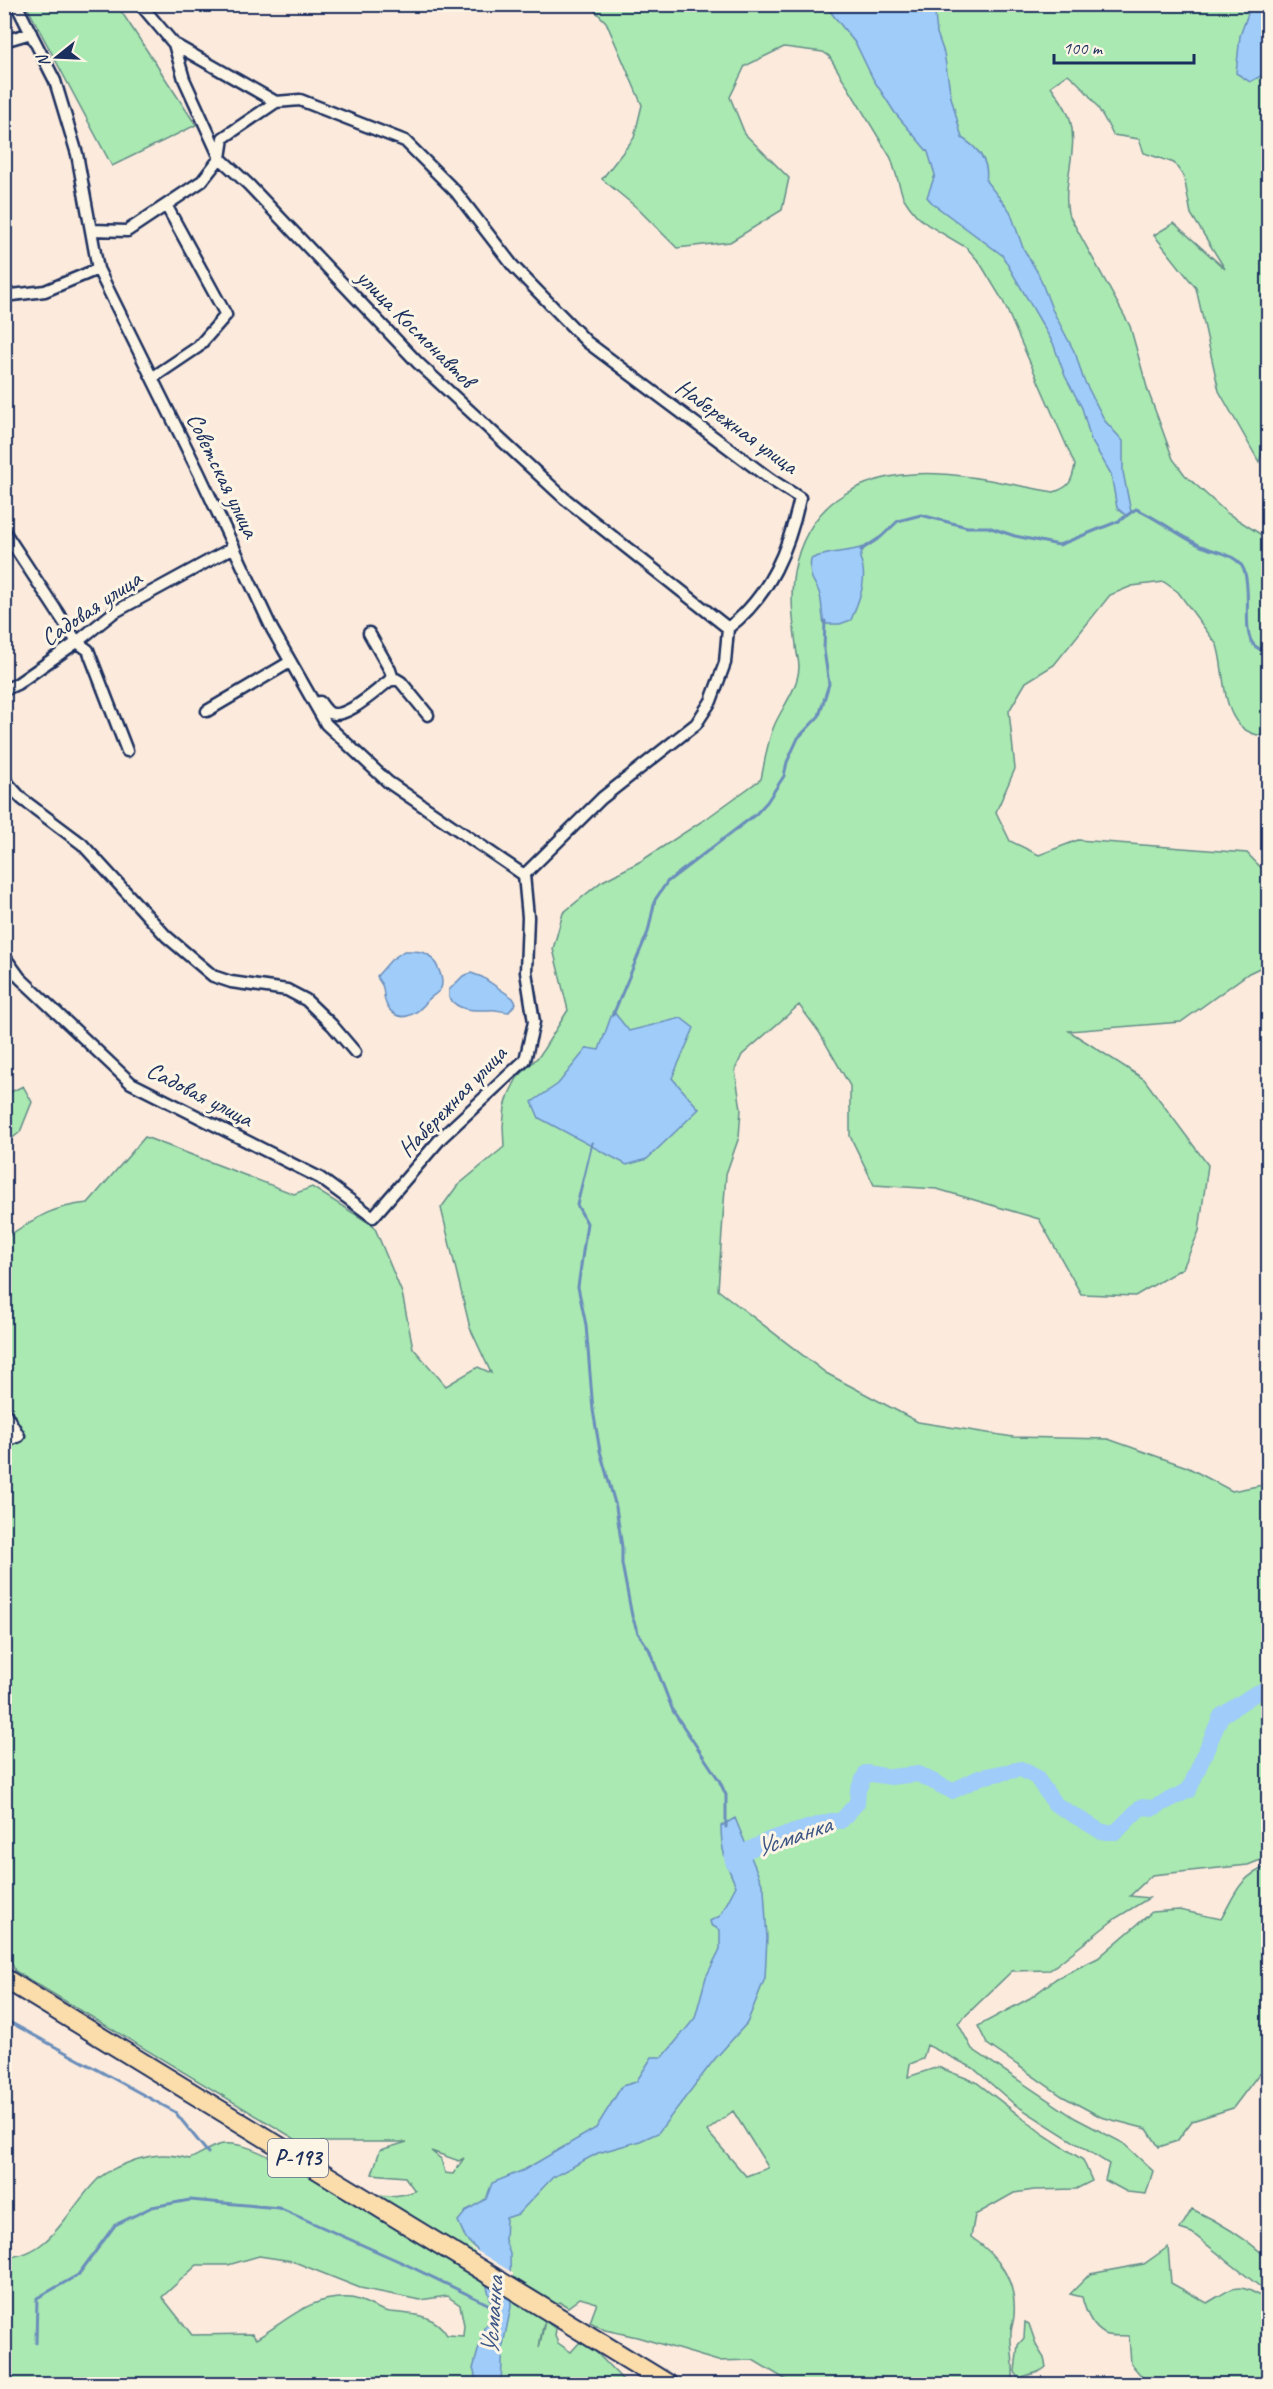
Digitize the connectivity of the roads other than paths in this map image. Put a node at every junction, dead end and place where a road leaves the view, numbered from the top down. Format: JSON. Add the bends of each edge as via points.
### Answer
{"nodes":[{"id":1,"x":16,"y":4,"type":"edge"},
{"id":2,"x":140,"y":4,"type":"edge"},
{"id":3,"x":32,"y":33,"type":"junction"},
{"id":4,"x":4,"y":41,"type":"edge"},
{"id":5,"x":174,"y":44,"type":"junction"},
{"id":6,"x":276,"y":102,"type":"junction"},
{"id":7,"x":220,"y":158,"type":"junction"},
{"id":8,"x":166,"y":205,"type":"junction"},
{"id":9,"x":91,"y":230,"type":"junction"},
{"id":10,"x":98,"y":269,"type":"junction"},
{"id":11,"x":4,"y":296,"type":"edge"},
{"id":12,"x":152,"y":378,"type":"junction"},
{"id":13,"x":4,"y":531,"type":"edge"},
{"id":14,"x":234,"y":547,"type":"junction"},
{"id":15,"x":728,"y":628,"type":"junction"},
{"id":16,"x":369,"y":633,"type":"dead end"},
{"id":17,"x":77,"y":642,"type":"junction"},
{"id":18,"x":290,"y":662,"type":"junction"},
{"id":19,"x":389,"y":681,"type":"junction"},
{"id":20,"x":4,"y":690,"type":"edge"},
{"id":21,"x":314,"y":703,"type":"junction"},
{"id":22,"x":207,"y":711,"type":"dead end"},
{"id":23,"x":428,"y":715,"type":"dead end"},
{"id":24,"x":128,"y":751,"type":"dead end"},
{"id":25,"x":4,"y":779,"type":"edge"},
{"id":26,"x":524,"y":875,"type":"junction"},
{"id":27,"x":4,"y":956,"type":"edge"},
{"id":28,"x":355,"y":1052,"type":"dead end"},
{"id":29,"x":373,"y":1217,"type":"joint"},
{"id":30,"x":4,"y":1411,"type":"edge"},
{"id":31,"x":4,"y":1442,"type":"edge"},
{"id":32,"x":4,"y":1978,"type":"edge"},
{"id":33,"x":668,"y":2385,"type":"edge"}],
"edges":[{"from":1,"to":3,"type":"street","name":"Советская улица"},
{"from":2,"to":5,"type":"street","name":"улица Космонавтов"},
{"from":3,"to":4,"type":"street"},
{"from":3,"to":9,"type":"street","name":"Советская улица","via":[[55,81],[77,154]]},
{"from":5,"to":6,"type":"street"},
{"from":5,"to":7,"type":"street","name":"улица Космонавтов","via":[[184,79]]},
{"from":6,"to":7,"type":"street","via":[[223,138]]},
{"from":6,"to":15,"type":"street","name":"Набережная улица","via":[[300,99],[405,141],[456,192],[513,266],[587,342],[800,498],[793,531],[773,577]]},
{"from":7,"to":8,"type":"street","via":[[202,181]]},
{"from":7,"to":15,"type":"street","name":"улица Космонавтов","via":[[418,363],[555,490]]},
{"from":8,"to":9,"type":"street","via":[[127,231]]},
{"from":8,"to":12,"type":"street","via":[[226,315],[198,347]]},
{"from":9,"to":10,"type":"street","name":"Советская улица"},
{"from":10,"to":11,"type":"street","via":[[45,291]]},
{"from":10,"to":12,"type":"street","name":"Советская улица"},
{"from":12,"to":14,"type":"street","name":"Советская улица"},
{"from":13,"to":17,"type":"street"},
{"from":14,"to":17,"type":"street","name":"Садовая улица","via":[[113,613]]},
{"from":14,"to":18,"type":"street","name":"Советская улица"},
{"from":15,"to":26,"type":"street","via":[[725,663],[711,701],[696,724],[602,798]]},
{"from":16,"to":19,"type":"street","via":[[390,670]]},
{"from":17,"to":20,"type":"street","name":"Садовая улица"},
{"from":17,"to":24,"type":"street","via":[[88,650]]},
{"from":18,"to":21,"type":"street","name":"Советская улица"},
{"from":18,"to":22,"type":"street"},
{"from":19,"to":21,"type":"street","via":[[338,715],[320,702]]},
{"from":19,"to":23,"type":"street","via":[[401,682]]},
{"from":21,"to":26,"type":"street","name":"Советская улица","via":[[326,724],[388,782]]},
{"from":25,"to":28,"type":"street","via":[[22,799],[82,844],[166,936],[213,976],[287,990],[306,1000]]},
{"from":26,"to":29,"type":"street","name":"Набережная улица","via":[[528,917],[526,972],[534,1022],[525,1060],[442,1137]]},
{"from":27,"to":29,"type":"street","name":"Садовая улица","via":[[20,978],[131,1083],[320,1178]]},
{"from":30,"to":31,"type":"street","via":[[19,1436]]},
{"from":32,"to":33,"type":"highway","number":"Р-193"}]}
